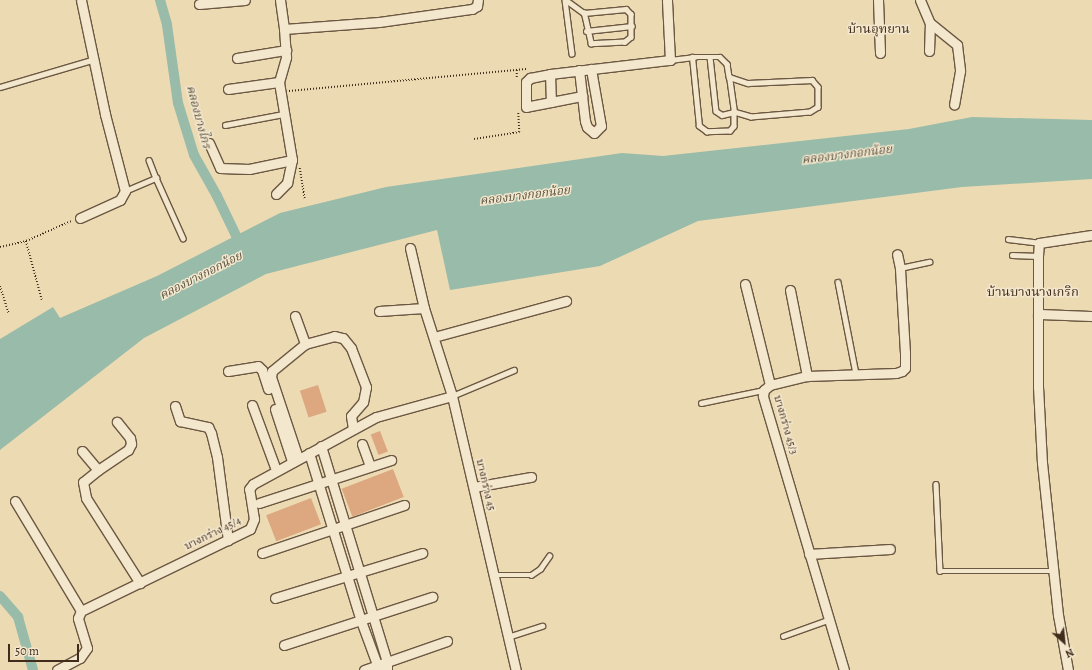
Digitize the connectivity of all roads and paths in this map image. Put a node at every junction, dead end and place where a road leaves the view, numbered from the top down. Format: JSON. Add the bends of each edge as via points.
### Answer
{"nodes":[{"id":1,"x":82,"y":0,"type":"edge"},
{"id":2,"x":245,"y":0,"type":"edge"},
{"id":3,"x":280,"y":0,"type":"edge"},
{"id":4,"x":478,"y":0,"type":"edge"},
{"id":5,"x":565,"y":0,"type":"edge"},
{"id":6,"x":666,"y":0,"type":"edge"},
{"id":7,"x":878,"y":0,"type":"edge"},
{"id":8,"x":920,"y":0,"type":"edge"},
{"id":9,"x":199,"y":4,"type":"dead end"},
{"id":10,"x":584,"y":12,"type":"junction"},
{"id":11,"x":930,"y":23,"type":"junction"},
{"id":12,"x":632,"y":26,"type":"junction"},
{"id":13,"x":284,"y":30,"type":"junction"},
{"id":14,"x":586,"y":31,"type":"junction"},
{"id":15,"x":286,"y":50,"type":"junction"},
{"id":16,"x":929,"y":51,"type":"dead end"},
{"id":17,"x":880,"y":53,"type":"dead end"},
{"id":18,"x":572,"y":54,"type":"dead end"},
{"id":19,"x":692,"y":57,"type":"junction"},
{"id":20,"x":710,"y":57,"type":"junction"},
{"id":21,"x":238,"y":58,"type":"dead end"},
{"id":22,"x":95,"y":59,"type":"junction"},
{"id":23,"x":670,"y":60,"type":"junction"},
{"id":24,"x":530,"y":68,"type":"dead end"},
{"id":25,"x":591,"y":69,"type":"junction"},
{"id":26,"x":517,"y":70,"type":"junction"},
{"id":27,"x":579,"y":70,"type":"junction"},
{"id":28,"x":550,"y":74,"type":"junction"},
{"id":29,"x":729,"y":77,"type":"junction"},
{"id":30,"x":518,"y":84,"type":"dead end"},
{"id":31,"x":0,"y":87,"type":"edge"},
{"id":32,"x":280,"y":87,"type":"junction"},
{"id":33,"x":228,"y":89,"type":"dead end"},
{"id":34,"x":582,"y":96,"type":"junction"},
{"id":35,"x":551,"y":102,"type":"junction"},
{"id":36,"x":954,"y":104,"type":"dead end"},
{"id":37,"x":518,"y":106,"type":"dead end"},
{"id":38,"x":734,"y":112,"type":"junction"},
{"id":39,"x":283,"y":114,"type":"junction"},
{"id":40,"x":225,"y":125,"type":"dead end"},
{"id":41,"x":474,"y":139,"type":"dead end"},
{"id":42,"x":209,"y":143,"type":"dead end"},
{"id":43,"x":149,"y":160,"type":"dead end"},
{"id":44,"x":292,"y":160,"type":"junction"},
{"id":45,"x":156,"y":178,"type":"junction"},
{"id":46,"x":125,"y":191,"type":"junction"},
{"id":47,"x":276,"y":194,"type":"dead end"},
{"id":48,"x":80,"y":218,"type":"joint"},
{"id":49,"x":1091,"y":235,"type":"dead end"},
{"id":50,"x":183,"y":238,"type":"dead end"},
{"id":51,"x":1008,"y":239,"type":"dead end"},
{"id":52,"x":26,"y":240,"type":"junction"},
{"id":53,"x":1039,"y":243,"type":"junction"},
{"id":54,"x":0,"y":247,"type":"edge"},
{"id":55,"x":410,"y":248,"type":"dead end"},
{"id":56,"x":897,"y":254,"type":"dead end"},
{"id":57,"x":1012,"y":255,"type":"dead end"},
{"id":58,"x":1038,"y":256,"type":"junction"},
{"id":59,"x":929,"y":262,"type":"dead end"},
{"id":60,"x":900,"y":268,"type":"junction"},
{"id":61,"x":838,"y":282,"type":"dead end"},
{"id":62,"x":745,"y":284,"type":"dead end"},
{"id":63,"x":0,"y":286,"type":"edge"},
{"id":64,"x":790,"y":290,"type":"dead end"},
{"id":65,"x":42,"y":300,"type":"dead end"},
{"id":66,"x":566,"y":301,"type":"dead end"},
{"id":67,"x":424,"y":308,"type":"junction"},
{"id":68,"x":379,"y":311,"type":"dead end"},
{"id":69,"x":9,"y":314,"type":"dead end"},
{"id":70,"x":1038,"y":314,"type":"junction"},
{"id":71,"x":295,"y":316,"type":"dead end"},
{"id":72,"x":1092,"y":316,"type":"edge"},
{"id":73,"x":434,"y":337,"type":"junction"},
{"id":74,"x":305,"y":344,"type":"junction"},
{"id":75,"x":514,"y":370,"type":"dead end"},
{"id":76,"x":228,"y":371,"type":"dead end"},
{"id":77,"x":856,"y":374,"type":"junction"},
{"id":78,"x":807,"y":376,"type":"junction"},
{"id":79,"x":767,"y":387,"type":"junction"},
{"id":80,"x":452,"y":396,"type":"junction"},
{"id":81,"x":701,"y":403,"type":"dead end"},
{"id":82,"x":252,"y":405,"type":"dead end"},
{"id":83,"x":175,"y":406,"type":"dead end"},
{"id":84,"x":117,"y":422,"type":"dead end"},
{"id":85,"x":353,"y":429,"type":"junction"},
{"id":86,"x":362,"y":444,"type":"dead end"},
{"id":87,"x":321,"y":446,"type":"junction"},
{"id":88,"x":82,"y":451,"type":"dead end"},
{"id":89,"x":309,"y":453,"type":"junction"},
{"id":90,"x":295,"y":459,"type":"junction"},
{"id":91,"x":390,"y":460,"type":"dead end"},
{"id":92,"x":370,"y":466,"type":"junction"},
{"id":93,"x":98,"y":470,"type":"junction"},
{"id":94,"x":276,"y":470,"type":"junction"},
{"id":95,"x":331,"y":478,"type":"junction"},
{"id":96,"x":531,"y":478,"type":"dead end"},
{"id":97,"x":319,"y":482,"type":"junction"},
{"id":98,"x":936,"y":484,"type":"dead end"},
{"id":99,"x":474,"y":487,"type":"junction"},
{"id":100,"x":15,"y":501,"type":"dead end"},
{"id":101,"x":259,"y":504,"type":"dead end"},
{"id":102,"x":404,"y":505,"type":"dead end"},
{"id":103,"x":346,"y":524,"type":"junction"},
{"id":104,"x":333,"y":529,"type":"junction"},
{"id":105,"x":231,"y":538,"type":"junction"},
{"id":106,"x":890,"y":549,"type":"dead end"},
{"id":107,"x":262,"y":553,"type":"dead end"},
{"id":108,"x":422,"y":553,"type":"dead end"},
{"id":109,"x":809,"y":554,"type":"junction"},
{"id":110,"x":550,"y":556,"type":"dead end"},
{"id":111,"x":360,"y":570,"type":"junction"},
{"id":112,"x":1053,"y":571,"type":"junction"},
{"id":113,"x":347,"y":575,"type":"junction"},
{"id":114,"x":494,"y":575,"type":"junction"},
{"id":115,"x":140,"y":583,"type":"junction"},
{"id":116,"x":432,"y":597,"type":"dead end"},
{"id":117,"x":275,"y":598,"type":"dead end"},
{"id":118,"x":81,"y":611,"type":"junction"},
{"id":119,"x":373,"y":617,"type":"junction"},
{"id":120,"x":828,"y":620,"type":"junction"},
{"id":121,"x":361,"y":621,"type":"junction"},
{"id":122,"x":542,"y":626,"type":"dead end"},
{"id":123,"x":783,"y":636,"type":"dead end"},
{"id":124,"x":508,"y":637,"type":"junction"},
{"id":125,"x":447,"y":641,"type":"dead end"},
{"id":126,"x":284,"y":645,"type":"dead end"},
{"id":127,"x":387,"y":666,"type":"edge"},
{"id":128,"x":378,"y":668,"type":"edge"},
{"id":129,"x":57,"y":670,"type":"edge"},
{"id":130,"x":364,"y":670,"type":"edge"},
{"id":131,"x":516,"y":670,"type":"edge"},
{"id":132,"x":844,"y":670,"type":"edge"},
{"id":133,"x":1068,"y":670,"type":"edge"}],
"edges":[{"from":1,"to":22,"type":"street"},
{"from":2,"to":9,"type":"street"},
{"from":3,"to":13,"type":"street"},
{"from":4,"to":13,"type":"street","via":[[476,6],[464,10],[379,22]]},
{"from":5,"to":10,"type":"lane"},
{"from":5,"to":18,"type":"lane"},
{"from":6,"to":23,"type":"street"},
{"from":7,"to":17,"type":"street"},
{"from":8,"to":11,"type":"street"},
{"from":10,"to":12,"type":"lane","via":[[626,9],[631,14]]},
{"from":10,"to":14,"type":"lane"},
{"from":11,"to":16,"type":"street"},
{"from":11,"to":36,"type":"street","via":[[953,40],[959,51],[960,75]]},
{"from":12,"to":14,"type":"lane"},
{"from":12,"to":14,"type":"lane","via":[[631,37],[625,42],[594,46],[588,41]]},
{"from":13,"to":15,"type":"street"},
{"from":15,"to":21,"type":"street"},
{"from":15,"to":32,"type":"street"},
{"from":19,"to":20,"type":"lane"},
{"from":19,"to":23,"type":"lane"},
{"from":19,"to":38,"type":"lane","via":[[699,126],[707,132],[730,131],[734,126]]},
{"from":20,"to":29,"type":"lane","via":[[724,60]]},
{"from":20,"to":38,"type":"lane","via":[[716,111],[722,115]]},
{"from":22,"to":31,"type":"lane"},
{"from":22,"to":46,"type":"street","via":[[105,114]]},
{"from":23,"to":25,"type":"street"},
{"from":24,"to":26,"type":"path"},
{"from":25,"to":27,"type":"street"},
{"from":25,"to":34,"type":"street","via":[[602,126],[594,133],[587,127]]},
{"from":26,"to":30,"type":"path"},
{"from":26,"to":32,"type":"path"},
{"from":27,"to":28,"type":"street"},
{"from":27,"to":34,"type":"street"},
{"from":28,"to":35,"type":"street"},
{"from":28,"to":35,"type":"street","via":[[530,78],[525,86],[526,107]]},
{"from":29,"to":38,"type":"lane"},
{"from":29,"to":38,"type":"lane","via":[[748,83],[808,79],[818,87],[818,107],[810,112],[751,116]]},
{"from":32,"to":33,"type":"street"},
{"from":32,"to":39,"type":"street"},
{"from":34,"to":35,"type":"street"},
{"from":37,"to":41,"type":"path","via":[[519,132]]},
{"from":39,"to":40,"type":"lane"},
{"from":39,"to":44,"type":"street"},
{"from":42,"to":44,"type":"street","via":[[220,168],[249,169]]},
{"from":43,"to":45,"type":"lane"},
{"from":44,"to":47,"type":"street","via":[[287,183]]},
{"from":45,"to":46,"type":"lane"},
{"from":45,"to":50,"type":"lane"},
{"from":46,"to":48,"type":"street","via":[[120,200]]},
{"from":48,"to":52,"type":"path"},
{"from":49,"to":53,"type":"street"},
{"from":51,"to":53,"type":"lane"},
{"from":52,"to":54,"type":"path"},
{"from":52,"to":65,"type":"path"},
{"from":53,"to":58,"type":"street"},
{"from":55,"to":67,"type":"street","name":"บางกร่าง 45"},
{"from":56,"to":60,"type":"street","name":"บางกร่าง 45/3"},
{"from":57,"to":58,"type":"lane"},
{"from":58,"to":70,"type":"street"},
{"from":59,"to":60,"type":"lane"},
{"from":60,"to":77,"type":"street","name":"บางกร่าง 45/3","via":[[905,368],[896,373]]},
{"from":61,"to":77,"type":"lane"},
{"from":62,"to":79,"type":"street"},
{"from":63,"to":69,"type":"path"},
{"from":64,"to":78,"type":"street"},
{"from":66,"to":73,"type":"street"},
{"from":67,"to":68,"type":"street"},
{"from":67,"to":73,"type":"street","name":"บางกร่าง 45"},
{"from":70,"to":72,"type":"street"},
{"from":70,"to":112,"type":"street","via":[[1042,463]]},
{"from":71,"to":74,"type":"street"},
{"from":73,"to":80,"type":"street","name":"บางกร่าง 45"},
{"from":74,"to":85,"type":"street","via":[[334,336],[343,338],[351,348],[366,387],[362,402],[351,416]]},
{"from":74,"to":90,"type":"street","via":[[272,371],[271,377]]},
{"from":75,"to":80,"type":"lane"},
{"from":76,"to":90,"type":"street","via":[[258,366],[262,370]]},
{"from":77,"to":78,"type":"street","name":"บางกร่าง 45/3"},
{"from":78,"to":79,"type":"street","name":"บางกร่าง 45/3"},
{"from":79,"to":81,"type":"lane"},
{"from":79,"to":109,"type":"street","name":"บางกร่าง 45/3","via":[[763,396]]},
{"from":80,"to":85,"type":"street","name":"บางกร่าง 45/4","via":[[392,411]]},
{"from":80,"to":99,"type":"street","name":"บางกร่าง 45"},
{"from":82,"to":94,"type":"street"},
{"from":83,"to":105,"type":"street","via":[[180,421],[208,427],[211,433]]},
{"from":84,"to":93,"type":"street","via":[[130,438],[128,450]]},
{"from":85,"to":87,"type":"street","name":"บางกร่าง 45/4"},
{"from":86,"to":92,"type":"street"},
{"from":87,"to":89,"type":"street","name":"บางกร่าง 45/4"},
{"from":87,"to":95,"type":"street"},
{"from":88,"to":93,"type":"street"},
{"from":89,"to":90,"type":"street","name":"บางกร่าง 45/4"},
{"from":89,"to":97,"type":"street"},
{"from":90,"to":94,"type":"street","name":"บางกร่าง 45/4"},
{"from":91,"to":92,"type":"street"},
{"from":92,"to":95,"type":"street"},
{"from":93,"to":115,"type":"street","via":[[83,482],[82,488]]},
{"from":94,"to":105,"type":"street","name":"บางกร่าง 45/4","via":[[253,484],[250,489],[254,519],[250,529]]},
{"from":95,"to":97,"type":"street"},
{"from":95,"to":103,"type":"street"},
{"from":96,"to":99,"type":"street"},
{"from":97,"to":101,"type":"street"},
{"from":97,"to":104,"type":"street"},
{"from":98,"to":112,"type":"lane","via":[[940,571]]},
{"from":99,"to":114,"type":"street","name":"บางกร่าง 45"},
{"from":100,"to":118,"type":"street"},
{"from":102,"to":103,"type":"street"},
{"from":103,"to":104,"type":"street"},
{"from":103,"to":111,"type":"street"},
{"from":104,"to":107,"type":"street"},
{"from":104,"to":113,"type":"street"},
{"from":105,"to":115,"type":"street","name":"บางกร่าง 45/4"},
{"from":106,"to":109,"type":"street"},
{"from":108,"to":111,"type":"street"},
{"from":109,"to":120,"type":"street","name":"บางกร่าง 45/3"},
{"from":110,"to":114,"type":"lane","via":[[540,569],[531,575]]},
{"from":111,"to":113,"type":"street"},
{"from":111,"to":119,"type":"street"},
{"from":112,"to":133,"type":"street"},
{"from":113,"to":117,"type":"street"},
{"from":113,"to":121,"type":"street"},
{"from":114,"to":124,"type":"street","name":"บางกร่าง 45"},
{"from":115,"to":118,"type":"street","name":"บางกร่าง 45/4"},
{"from":116,"to":119,"type":"street"},
{"from":118,"to":129,"type":"street","via":[[78,618],[87,648],[80,658]]},
{"from":119,"to":121,"type":"street"},
{"from":119,"to":127,"type":"street"},
{"from":120,"to":123,"type":"lane"},
{"from":120,"to":132,"type":"street","name":"บางกร่าง 45/3"},
{"from":121,"to":126,"type":"street"},
{"from":121,"to":128,"type":"street"},
{"from":122,"to":124,"type":"lane"},
{"from":124,"to":131,"type":"street","name":"บางกร่าง 45"},
{"from":125,"to":127,"type":"street"},
{"from":127,"to":128,"type":"street"},
{"from":128,"to":130,"type":"street"}]}
